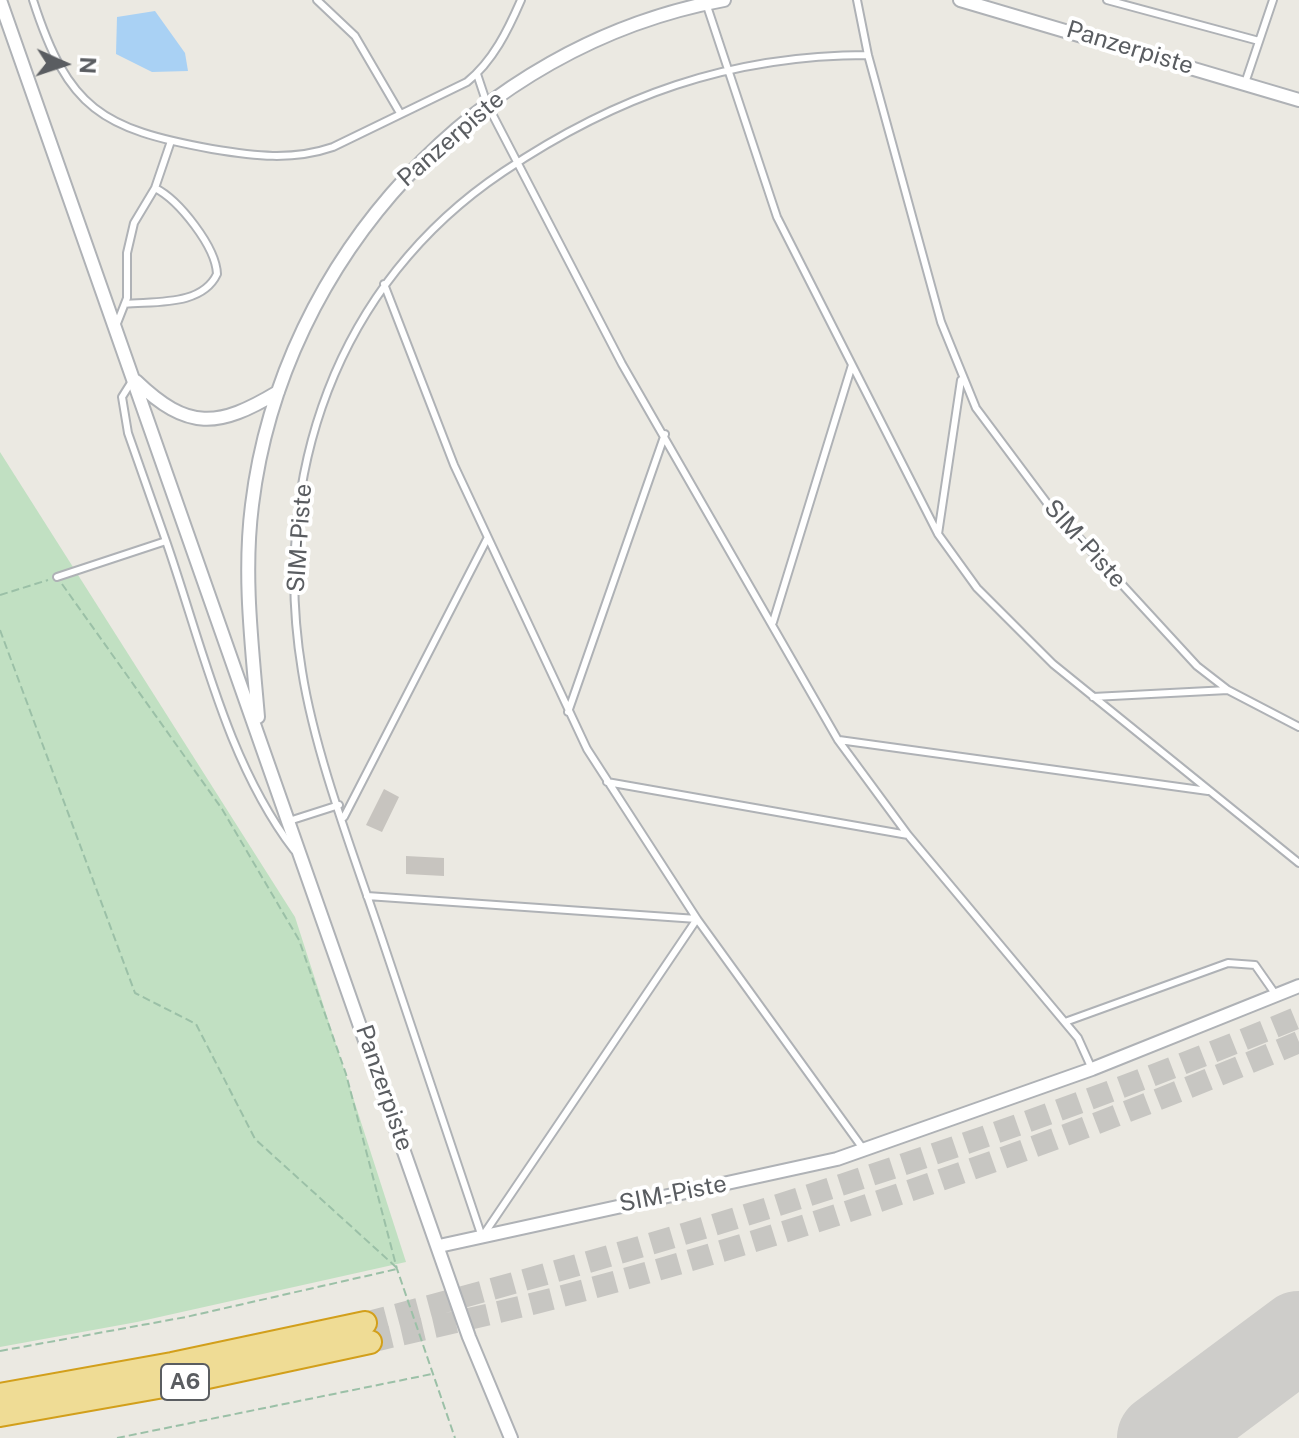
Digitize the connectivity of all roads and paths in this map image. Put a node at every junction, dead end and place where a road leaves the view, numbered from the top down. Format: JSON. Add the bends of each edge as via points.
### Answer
{"nodes":[{"id":1,"x":0,"y":0,"type":"edge"},
{"id":2,"x":33,"y":0,"type":"edge"},
{"id":3,"x":317,"y":0,"type":"edge"},
{"id":4,"x":521,"y":0,"type":"edge"},
{"id":5,"x":724,"y":0,"type":"edge"},
{"id":6,"x":857,"y":0,"type":"edge"},
{"id":7,"x":960,"y":0,"type":"edge"},
{"id":8,"x":1107,"y":0,"type":"edge"},
{"id":9,"x":1273,"y":0,"type":"edge"},
{"id":10,"x":705,"y":2,"type":"edge"},
{"id":11,"x":1259,"y":41,"type":"junction"},
{"id":12,"x":868,"y":55,"type":"junction"},
{"id":13,"x":726,"y":70,"type":"junction"},
{"id":14,"x":477,"y":74,"type":"junction"},
{"id":15,"x":1245,"y":83,"type":"junction"},
{"id":16,"x":1299,"y":100,"type":"edge"},
{"id":17,"x":487,"y":104,"type":"junction"},
{"id":18,"x":400,"y":113,"type":"junction"},
{"id":19,"x":171,"y":141,"type":"junction"},
{"id":20,"x":516,"y":163,"type":"junction"},
{"id":21,"x":155,"y":188,"type":"junction"},
{"id":22,"x":384,"y":284,"type":"junction"},
{"id":23,"x":125,"y":304,"type":"junction"},
{"id":24,"x":116,"y":327,"type":"junction"},
{"id":25,"x":852,"y":365,"type":"junction"},
{"id":26,"x":134,"y":378,"type":"junction"},
{"id":27,"x":961,"y":380,"type":"junction"},
{"id":28,"x":278,"y":392,"type":"junction"},
{"id":29,"x":665,"y":434,"type":"junction"},
{"id":30,"x":938,"y":534,"type":"junction"},
{"id":31,"x":487,"y":539,"type":"junction"},
{"id":32,"x":166,"y":541,"type":"junction"},
{"id":33,"x":57,"y":577,"type":"junction"},
{"id":34,"x":0,"y":595,"type":"edge"},
{"id":35,"x":773,"y":623,"type":"junction"},
{"id":36,"x":0,"y":630,"type":"edge"},
{"id":37,"x":1228,"y":690,"type":"junction"},
{"id":38,"x":1093,"y":697,"type":"junction"},
{"id":39,"x":568,"y":712,"type":"junction"},
{"id":40,"x":1299,"y":727,"type":"edge"},
{"id":41,"x":259,"y":736,"type":"junction"},
{"id":42,"x":838,"y":740,"type":"junction"},
{"id":43,"x":607,"y":782,"type":"junction"},
{"id":44,"x":1211,"y":792,"type":"junction"},
{"id":45,"x":339,"y":805,"type":"junction"},
{"id":46,"x":343,"y":817,"type":"junction"},
{"id":47,"x":289,"y":821,"type":"junction"},
{"id":48,"x":908,"y":835,"type":"junction"},
{"id":49,"x":304,"y":863,"type":"junction"},
{"id":50,"x":1299,"y":863,"type":"edge"},
{"id":51,"x":367,"y":896,"type":"junction"},
{"id":52,"x":697,"y":919,"type":"junction"},
{"id":53,"x":1299,"y":986,"type":"edge"},
{"id":54,"x":1276,"y":995,"type":"junction"},
{"id":55,"x":1065,"y":1022,"type":"junction"},
{"id":56,"x":1092,"y":1069,"type":"junction"},
{"id":57,"x":864,"y":1150,"type":"junction"},
{"id":58,"x":482,"y":1237,"type":"junction"},
{"id":59,"x":439,"y":1246,"type":"junction"},
{"id":60,"x":397,"y":1269,"type":"junction"},
{"id":61,"x":0,"y":1351,"type":"edge"},
{"id":62,"x":433,"y":1374,"type":"junction"},
{"id":63,"x":0,"y":1395,"type":"edge"},
{"id":64,"x":0,"y":1415,"type":"edge"},
{"id":65,"x":117,"y":1438,"type":"edge"},
{"id":66,"x":455,"y":1438,"type":"edge"},
{"id":67,"x":511,"y":1438,"type":"edge"}],
"edges":[{"from":1,"to":24,"type":"street","name":"Panzerpiste"},
{"from":2,"to":19,"type":"lane","via":[[50,52],[84,98],[129,129]]},
{"from":3,"to":18,"type":"lane","via":[[355,36]]},
{"from":4,"to":14,"type":"lane"},
{"from":5,"to":10,"type":"street","name":"Panzerpiste"},
{"from":6,"to":12,"type":"lane","name":"SIM-Piste"},
{"from":7,"to":15,"type":"street","name":"Panzerpiste"},
{"from":8,"to":11,"type":"lane"},
{"from":9,"to":11,"type":"lane"},
{"from":10,"to":13,"type":"lane"},
{"from":10,"to":17,"type":"street","name":"Panzerpiste","via":[[594,41]]},
{"from":11,"to":15,"type":"lane"},
{"from":12,"to":13,"type":"lane","name":"SIM-Piste","via":[[827,55]]},
{"from":12,"to":27,"type":"lane","name":"SIM-Piste"},
{"from":13,"to":20,"type":"lane","name":"SIM-Piste","via":[[653,90],[610,109]]},
{"from":13,"to":25,"type":"lane","via":[[777,217]]},
{"from":14,"to":17,"type":"lane"},
{"from":14,"to":18,"type":"lane"},
{"from":15,"to":16,"type":"street","name":"Panzerpiste"},
{"from":17,"to":20,"type":"lane"},
{"from":17,"to":28,"type":"street","name":"Panzerpiste","via":[[394,189],[352,243],[302,333]]},
{"from":18,"to":19,"type":"lane","via":[[310,155],[254,155]]},
{"from":19,"to":21,"type":"lane"},
{"from":20,"to":22,"type":"lane","name":"SIM-Piste","via":[[436,225]]},
{"from":20,"to":29,"type":"lane"},
{"from":21,"to":23,"type":"lane","via":[[134,223]]},
{"from":21,"to":23,"type":"lane","via":[[179,206],[209,246],[217,274],[200,294]]},
{"from":22,"to":31,"type":"lane"},
{"from":22,"to":45,"type":"lane","name":"SIM-Piste","via":[[354,329],[324,399],[310,443],[295,537],[302,671]]},
{"from":23,"to":24,"type":"lane"},
{"from":24,"to":26,"type":"street","name":"Panzerpiste"},
{"from":25,"to":30,"type":"lane"},
{"from":25,"to":35,"type":"lane"},
{"from":26,"to":28,"type":"street","name":"Panzerpiste","via":[[169,410],[190,418],[234,416]]},
{"from":26,"to":32,"type":"lane","via":[[122,397],[128,433]]},
{"from":26,"to":41,"type":"street","name":"Panzerpiste"},
{"from":27,"to":30,"type":"lane","name":"SIM-Piste"},
{"from":27,"to":37,"type":"lane","name":"SIM-Piste","via":[[1047,503],[1181,650]]},
{"from":28,"to":41,"type":"street","name":"Panzerpiste","via":[[260,457],[247,559]]},
{"from":29,"to":35,"type":"lane"},
{"from":29,"to":39,"type":"lane"},
{"from":30,"to":38,"type":"lane","via":[[977,588]]},
{"from":31,"to":39,"type":"lane"},
{"from":31,"to":46,"type":"lane"},
{"from":32,"to":33,"type":"lane"},
{"from":32,"to":49,"type":"lane","via":[[239,754],[268,816]]},
{"from":33,"to":34,"type":"path"},
{"from":33,"to":60,"type":"path","via":[[222,809],[299,940],[346,1074]]},
{"from":35,"to":42,"type":"lane"},
{"from":36,"to":60,"type":"path","via":[[135,993],[196,1024],[255,1139]]},
{"from":37,"to":38,"type":"lane"},
{"from":37,"to":40,"type":"lane","name":"SIM-Piste"},
{"from":38,"to":44,"type":"lane"},
{"from":39,"to":43,"type":"lane"},
{"from":41,"to":47,"type":"street","name":"Panzerpiste"},
{"from":42,"to":44,"type":"lane"},
{"from":42,"to":48,"type":"lane"},
{"from":43,"to":48,"type":"lane"},
{"from":43,"to":52,"type":"lane"},
{"from":44,"to":50,"type":"lane"},
{"from":45,"to":46,"type":"lane","name":"SIM-Piste"},
{"from":45,"to":47,"type":"lane"},
{"from":46,"to":51,"type":"lane","name":"SIM-Piste"},
{"from":47,"to":49,"type":"street","name":"Panzerpiste"},
{"from":48,"to":55,"type":"lane"},
{"from":49,"to":59,"type":"street","name":"Panzerpiste"},
{"from":51,"to":52,"type":"lane"},
{"from":51,"to":58,"type":"lane","name":"SIM-Piste"},
{"from":52,"to":57,"type":"lane"},
{"from":52,"to":58,"type":"lane"},
{"from":53,"to":54,"type":"street","name":"SIM-Piste"},
{"from":54,"to":55,"type":"lane","via":[[1255,965],[1228,963]]},
{"from":54,"to":56,"type":"street","name":"SIM-Piste"},
{"from":55,"to":56,"type":"lane"},
{"from":56,"to":57,"type":"street","name":"SIM-Piste"},
{"from":57,"to":58,"type":"street","name":"SIM-Piste"},
{"from":58,"to":59,"type":"street","name":"SIM-Piste"},
{"from":59,"to":67,"type":"street","name":"Panzerpiste"},
{"from":60,"to":61,"type":"path","via":[[186,1317]]},
{"from":60,"to":62,"type":"path"},
{"from":62,"to":65,"type":"path"},
{"from":62,"to":66,"type":"path"},
{"from":63,"to":64,"type":"highway","number":"A6","via":[[367,1332],[175,1384]]}]}
